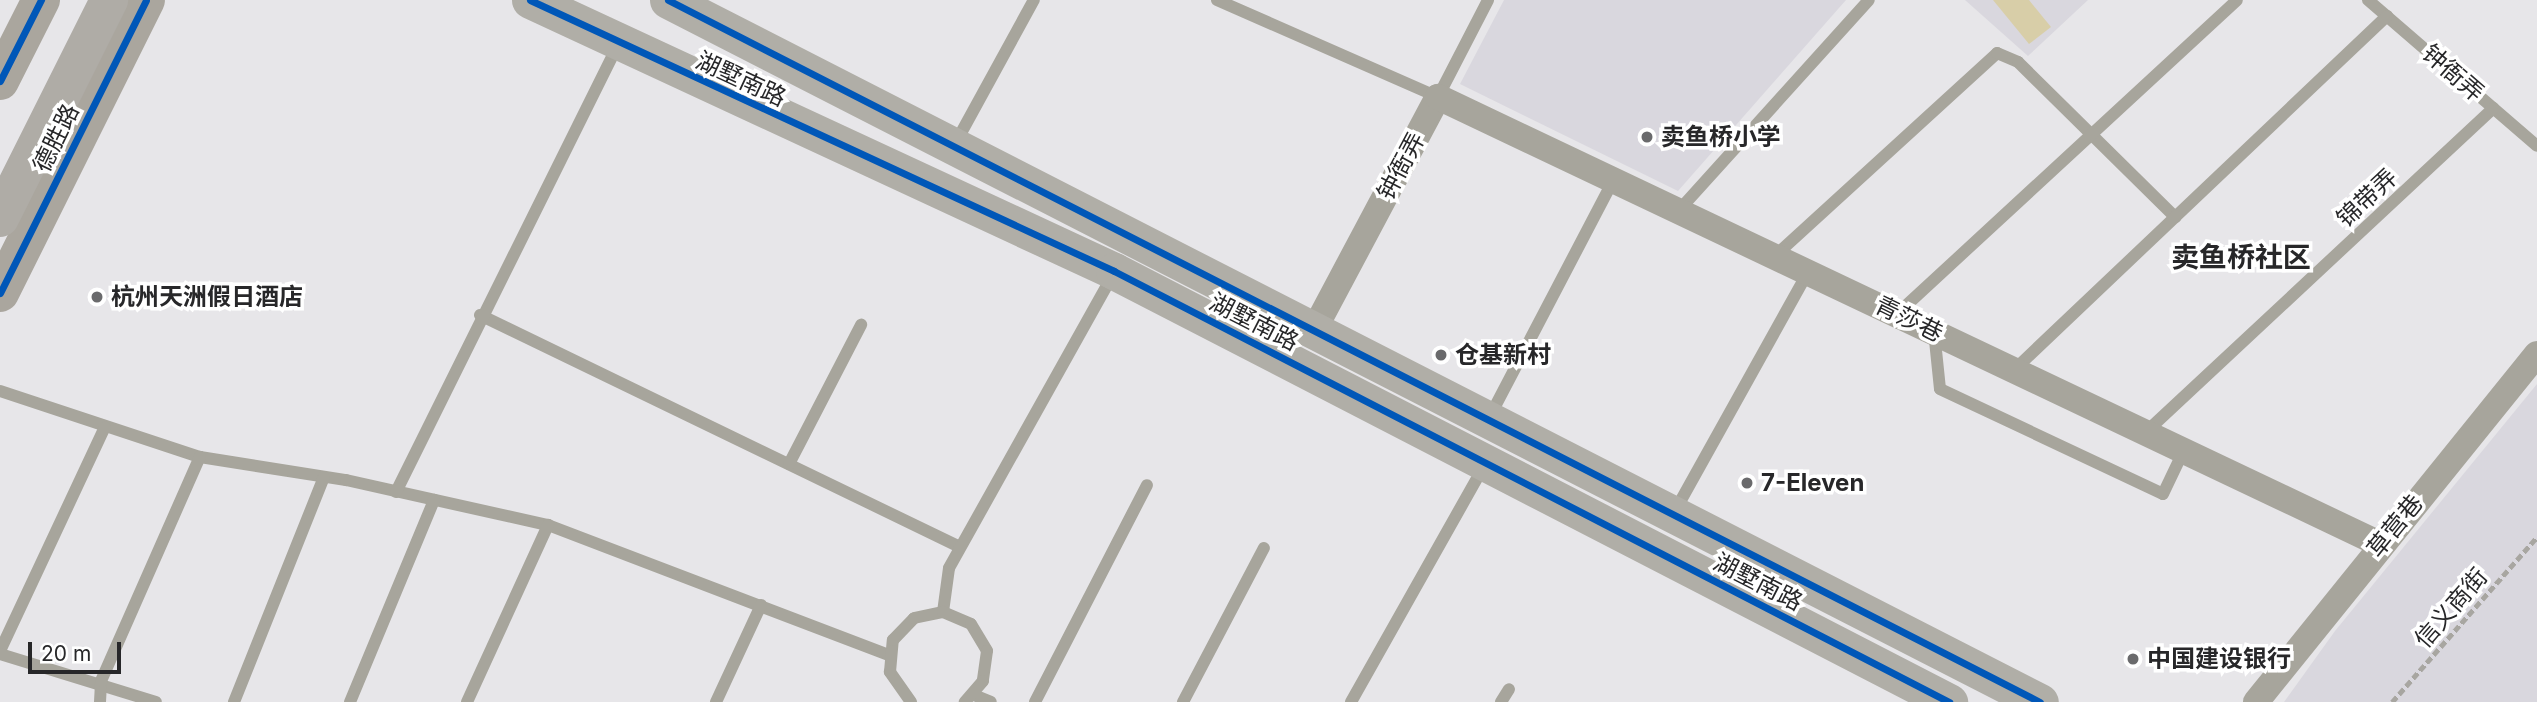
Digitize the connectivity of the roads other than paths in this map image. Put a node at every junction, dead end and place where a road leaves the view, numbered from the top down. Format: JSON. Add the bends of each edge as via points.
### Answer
{"nodes":[{"id":1,"x":41,"y":0,"type":"edge"},
{"id":2,"x":80,"y":0,"type":"edge"},
{"id":3,"x":109,"y":0,"type":"edge"},
{"id":4,"x":146,"y":0,"type":"edge"},
{"id":5,"x":530,"y":0,"type":"edge"},
{"id":6,"x":668,"y":0,"type":"edge"},
{"id":7,"x":1034,"y":0,"type":"edge"},
{"id":8,"x":1217,"y":0,"type":"edge"},
{"id":9,"x":1488,"y":0,"type":"edge"},
{"id":10,"x":1870,"y":0,"type":"edge"},
{"id":11,"x":2236,"y":0,"type":"edge"},
{"id":12,"x":2368,"y":0,"type":"edge"},
{"id":13,"x":2387,"y":16,"type":"junction"},
{"id":14,"x":618,"y":44,"type":"junction"},
{"id":15,"x":0,"y":81,"type":"edge"},
{"id":16,"x":1438,"y":97,"type":"junction"},
{"id":17,"x":2493,"y":108,"type":"junction"},
{"id":18,"x":2091,"y":134,"type":"junction"},
{"id":19,"x":2537,"y":145,"type":"edge"},
{"id":20,"x":953,"y":146,"type":"junction"},
{"id":21,"x":0,"y":164,"type":"edge"},
{"id":22,"x":1615,"y":176,"type":"junction"},
{"id":23,"x":1681,"y":208,"type":"junction"},
{"id":24,"x":2175,"y":217,"type":"junction"},
{"id":25,"x":0,"y":218,"type":"edge"},
{"id":26,"x":1777,"y":254,"type":"junction"},
{"id":27,"x":1809,"y":270,"type":"junction"},
{"id":28,"x":1114,"y":271,"type":"junction"},
{"id":29,"x":0,"y":293,"type":"edge"},
{"id":30,"x":1898,"y":313,"type":"junction"},
{"id":31,"x":480,"y":315,"type":"junction"},
{"id":32,"x":862,"y":325,"type":"dead end"},
{"id":33,"x":1314,"y":330,"type":"junction"},
{"id":34,"x":1933,"y":330,"type":"junction"},
{"id":35,"x":2537,"y":354,"type":"edge"},
{"id":36,"x":2015,"y":369,"type":"junction"},
{"id":37,"x":0,"y":391,"type":"edge"},
{"id":38,"x":1488,"y":420,"type":"junction"},
{"id":39,"x":105,"y":427,"type":"junction"},
{"id":40,"x":2146,"y":432,"type":"junction"},
{"id":41,"x":2184,"y":450,"type":"junction"},
{"id":42,"x":200,"y":457,"type":"junction"},
{"id":43,"x":1486,"y":463,"type":"junction"},
{"id":44,"x":789,"y":464,"type":"junction"},
{"id":45,"x":324,"y":477,"type":"junction"},
{"id":46,"x":1147,"y":485,"type":"dead end"},
{"id":47,"x":396,"y":492,"type":"junction"},
{"id":48,"x":434,"y":500,"type":"junction"},
{"id":49,"x":1673,"y":515,"type":"junction"},
{"id":50,"x":548,"y":525,"type":"junction"},
{"id":51,"x":2379,"y":544,"type":"junction"},
{"id":52,"x":960,"y":547,"type":"junction"},
{"id":53,"x":1264,"y":548,"type":"dead end"},
{"id":54,"x":761,"y":605,"type":"junction"},
{"id":55,"x":943,"y":612,"type":"junction"},
{"id":56,"x":0,"y":652,"type":"edge"},
{"id":57,"x":889,"y":655,"type":"junction"},
{"id":58,"x":101,"y":681,"type":"junction"},
{"id":59,"x":1508,"y":689,"type":"dead end"},
{"id":60,"x":970,"y":698,"type":"edge"},
{"id":61,"x":908,"y":701,"type":"edge"},
{"id":62,"x":100,"y":702,"type":"edge"},
{"id":63,"x":156,"y":702,"type":"edge"},
{"id":64,"x":234,"y":702,"type":"edge"},
{"id":65,"x":350,"y":702,"type":"edge"},
{"id":66,"x":467,"y":702,"type":"edge"},
{"id":67,"x":716,"y":702,"type":"edge"},
{"id":68,"x":991,"y":702,"type":"edge"},
{"id":69,"x":1035,"y":702,"type":"edge"},
{"id":70,"x":1183,"y":702,"type":"edge"},
{"id":71,"x":1351,"y":702,"type":"edge"},
{"id":72,"x":1501,"y":702,"type":"edge"},
{"id":73,"x":1949,"y":702,"type":"edge"},
{"id":74,"x":2040,"y":702,"type":"edge"},
{"id":75,"x":2256,"y":702,"type":"edge"}],
"edges":[{"from":1,"to":15,"type":"main road"},
{"from":2,"to":21,"type":"highway"},
{"from":3,"to":25,"type":"highway"},
{"from":4,"to":29,"type":"main road","name":"德胜路"},
{"from":5,"to":14,"type":"main road","name":"湖墅南路"},
{"from":6,"to":20,"type":"main road","name":"湖墅南路"},
{"from":7,"to":20,"type":"lane"},
{"from":8,"to":16,"type":"lane"},
{"from":9,"to":16,"type":"lane","name":"钟衙弄"},
{"from":10,"to":23,"type":"lane"},
{"from":11,"to":18,"type":"lane"},
{"from":12,"to":13,"type":"lane","name":"钟衙弄"},
{"from":13,"to":17,"type":"lane","name":"钟衙弄"},
{"from":13,"to":24,"type":"lane"},
{"from":14,"to":28,"type":"main road","name":"湖墅南路"},
{"from":14,"to":31,"type":"lane"},
{"from":16,"to":22,"type":"street","name":"青莎巷"},
{"from":16,"to":33,"type":"street","name":"钟衙弄"},
{"from":17,"to":19,"type":"lane","name":"钟衙弄"},
{"from":17,"to":40,"type":"lane","name":"锦带弄"},
{"from":18,"to":24,"type":"lane"},
{"from":18,"to":26,"type":"lane","via":[[2018,62],[1997,53]]},
{"from":18,"to":30,"type":"lane"},
{"from":20,"to":33,"type":"main road","name":"湖墅南路"},
{"from":22,"to":23,"type":"street","name":"青莎巷"},
{"from":22,"to":38,"type":"lane"},
{"from":23,"to":26,"type":"street","name":"青莎巷"},
{"from":24,"to":36,"type":"lane"},
{"from":26,"to":27,"type":"street","name":"青莎巷"},
{"from":27,"to":30,"type":"street","name":"青莎巷"},
{"from":27,"to":49,"type":"lane"},
{"from":28,"to":43,"type":"main road","name":"湖墅南路"},
{"from":28,"to":52,"type":"lane"},
{"from":30,"to":34,"type":"street","name":"青莎巷"},
{"from":31,"to":44,"type":"lane"},
{"from":31,"to":47,"type":"lane"},
{"from":32,"to":44,"type":"lane"},
{"from":33,"to":38,"type":"main road","name":"湖墅南路"},
{"from":34,"to":36,"type":"street","name":"青莎巷"},
{"from":34,"to":41,"type":"lane","via":[[1940,390],[2163,494]]},
{"from":35,"to":51,"type":"street","name":"草营巷"},
{"from":36,"to":40,"type":"street","name":"青莎巷"},
{"from":37,"to":39,"type":"lane"},
{"from":38,"to":49,"type":"main road","name":"湖墅南路"},
{"from":39,"to":42,"type":"lane"},
{"from":39,"to":56,"type":"lane"},
{"from":40,"to":41,"type":"street","name":"青莎巷"},
{"from":41,"to":51,"type":"street","name":"青莎巷"},
{"from":42,"to":45,"type":"lane"},
{"from":42,"to":58,"type":"lane"},
{"from":43,"to":71,"type":"lane"},
{"from":43,"to":73,"type":"main road","name":"湖墅南路"},
{"from":44,"to":52,"type":"lane"},
{"from":45,"to":47,"type":"lane"},
{"from":45,"to":64,"type":"lane"},
{"from":46,"to":69,"type":"lane"},
{"from":47,"to":48,"type":"lane"},
{"from":48,"to":50,"type":"lane"},
{"from":48,"to":65,"type":"lane"},
{"from":49,"to":74,"type":"main road","name":"湖墅南路"},
{"from":50,"to":54,"type":"lane"},
{"from":50,"to":66,"type":"lane"},
{"from":51,"to":75,"type":"street","name":"草营巷"},
{"from":52,"to":55,"type":"lane","via":[[949,568]]},
{"from":53,"to":70,"type":"lane"},
{"from":54,"to":57,"type":"lane"},
{"from":54,"to":67,"type":"lane"},
{"from":55,"to":57,"type":"lane","via":[[902,628]]},
{"from":55,"to":60,"type":"lane","via":[[971,624],[987,651]]},
{"from":56,"to":58,"type":"lane"},
{"from":57,"to":61,"type":"lane","via":[[890,672]]},
{"from":58,"to":62,"type":"lane"},
{"from":58,"to":63,"type":"lane"},
{"from":59,"to":72,"type":"lane"},
{"from":60,"to":68,"type":"lane"}]}
